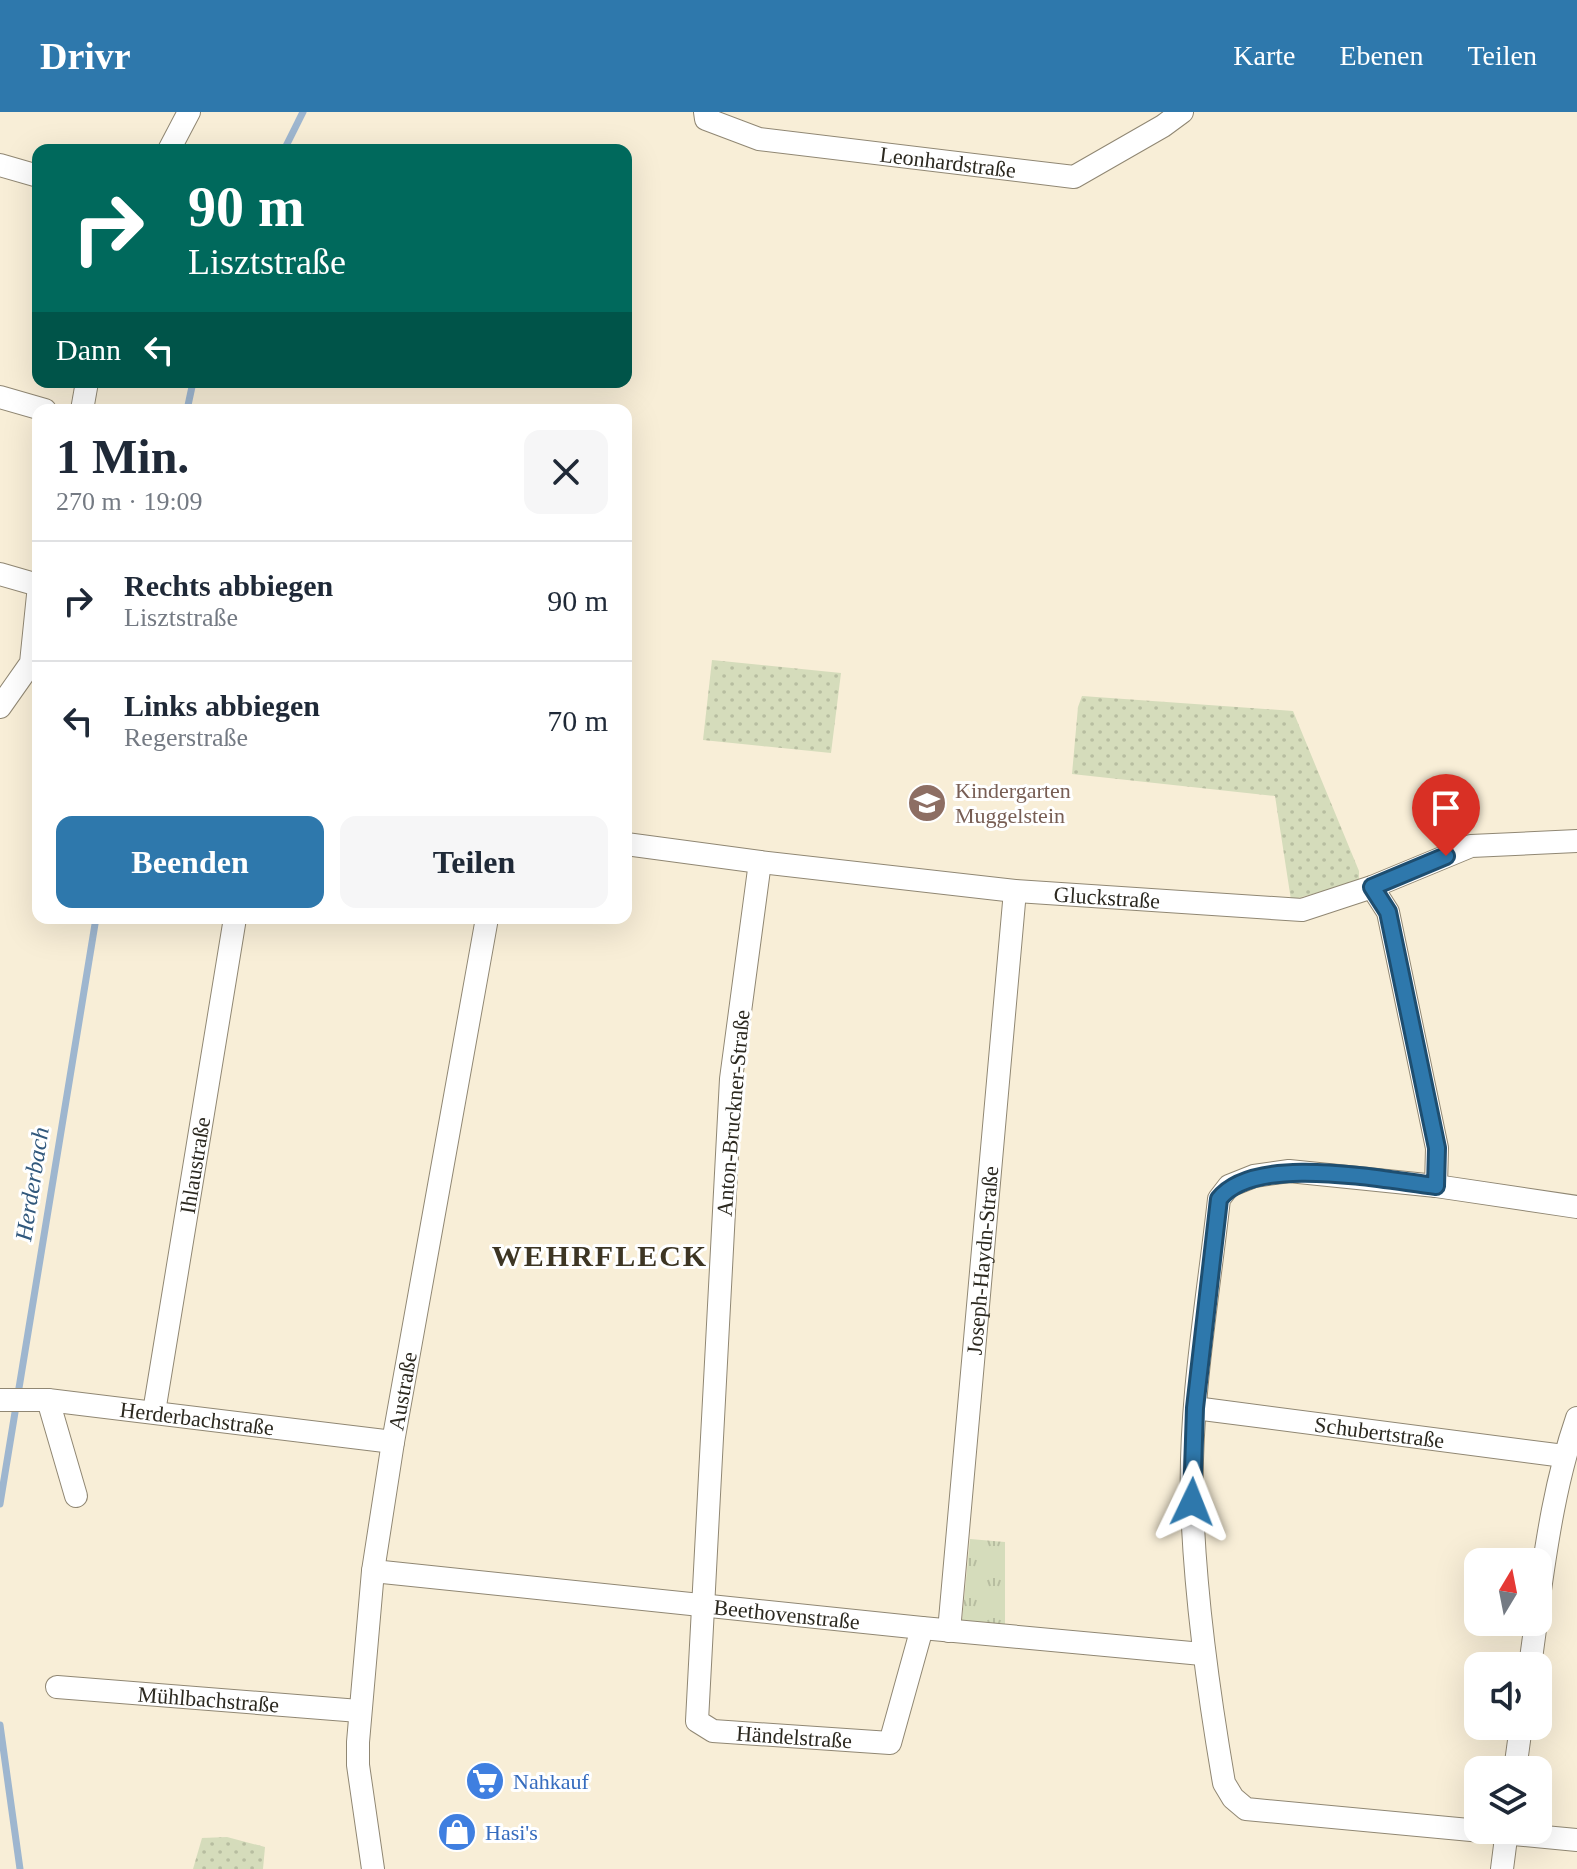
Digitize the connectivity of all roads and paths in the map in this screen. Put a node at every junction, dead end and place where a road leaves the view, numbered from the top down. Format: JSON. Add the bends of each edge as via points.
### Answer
{"nodes":[{"id":1,"x":189,"y":112,"type":"edge"},
{"id":2,"x":705,"y":112,"type":"edge"},
{"id":3,"x":1182,"y":112,"type":"edge"},
{"id":4,"x":172,"y":144,"type":"edge"},
{"id":5,"x":0,"y":165,"type":"edge"},
{"id":6,"x":32,"y":174,"type":"edge"},
{"id":7,"x":0,"y":397,"type":"edge"},
{"id":8,"x":32,"y":406,"type":"edge"},
{"id":9,"x":0,"y":574,"type":"edge"},
{"id":10,"x":32,"y":583,"type":"edge"},
{"id":11,"x":32,"y":653,"type":"edge"},
{"id":12,"x":0,"y":707,"type":"edge"},
{"id":13,"x":1577,"y":841,"type":"edge"},
{"id":14,"x":632,"y":845,"type":"edge"},
{"id":15,"x":760,"y":862,"type":"junction"},
{"id":16,"x":1372,"y":887,"type":"junction"},
{"id":17,"x":1015,"y":891,"type":"junction"},
{"id":18,"x":234,"y":924,"type":"edge"},
{"id":19,"x":486,"y":924,"type":"edge"},
{"id":20,"x":1436,"y":1186,"type":"junction"},
{"id":21,"x":1577,"y":1207,"type":"edge"},
{"id":22,"x":0,"y":1400,"type":"edge"},
{"id":23,"x":46,"y":1400,"type":"junction"},
{"id":24,"x":1195,"y":1408,"type":"junction"},
{"id":25,"x":154,"y":1412,"type":"junction"},
{"id":26,"x":1577,"y":1418,"type":"edge"},
{"id":27,"x":393,"y":1442,"type":"junction"},
{"id":28,"x":1564,"y":1456,"type":"junction"},
{"id":29,"x":76,"y":1496,"type":"dead end"},
{"id":30,"x":1545,"y":1548,"type":"edge"},
{"id":31,"x":373,"y":1571,"type":"junction"},
{"id":32,"x":703,"y":1604,"type":"junction"},
{"id":33,"x":922,"y":1628,"type":"junction"},
{"id":34,"x":949,"y":1631,"type":"junction"},
{"id":35,"x":1202,"y":1654,"type":"junction"},
{"id":36,"x":57,"y":1687,"type":"dead end"},
{"id":37,"x":359,"y":1711,"type":"junction"},
{"id":38,"x":1464,"y":1827,"type":"edge"},
{"id":39,"x":1552,"y":1837,"type":"edge"},
{"id":40,"x":1577,"y":1840,"type":"edge"},
{"id":41,"x":1505,"y":1844,"type":"edge"},
{"id":42,"x":373,"y":1869,"type":"edge"},
{"id":43,"x":1502,"y":1869,"type":"edge"}],
"edges":[{"from":1,"to":4,"type":"street"},
{"from":2,"to":3,"type":"street","name":"Leonhardstraße","via":[[706,119],[759,139],[1074,177]]},
{"from":5,"to":6,"type":"street"},
{"from":7,"to":8,"type":"street"},
{"from":9,"to":10,"type":"street"},
{"from":11,"to":12,"type":"street","via":[[31,663]]},
{"from":13,"to":16,"type":"street","name":"Gluckstraße","via":[[1471,846]]},
{"from":14,"to":15,"type":"street","name":"Gluckstraße"},
{"from":15,"to":17,"type":"street","name":"Gluckstraße"},
{"from":15,"to":32,"type":"street","name":"Anton-Bruckner-Straße","via":[[731,1079]]},
{"from":16,"to":17,"type":"street","name":"Gluckstraße","via":[[1302,910]]},
{"from":16,"to":20,"type":"street","via":[[1388,912],[1437,1148]]},
{"from":17,"to":34,"type":"street","name":"Joseph-Haydn-Straße"},
{"from":18,"to":25,"type":"street","name":"Ihlaustraße"},
{"from":19,"to":27,"type":"street","name":"Austraße"},
{"from":20,"to":21,"type":"street"},
{"from":20,"to":24,"type":"street","via":[[1289,1171],[1229,1186],[1219,1199]]},
{"from":22,"to":23,"type":"street","name":"Herderbachstraße"},
{"from":23,"to":25,"type":"street","name":"Herderbachstraße"},
{"from":23,"to":29,"type":"street"},
{"from":24,"to":28,"type":"street","name":"Schubertstraße"},
{"from":24,"to":35,"type":"street","via":[[1192,1502]]},
{"from":25,"to":27,"type":"street","name":"Herderbachstraße"},
{"from":26,"to":28,"type":"street"},
{"from":27,"to":31,"type":"street","name":"Austraße"},
{"from":28,"to":30,"type":"street"},
{"from":31,"to":32,"type":"street","name":"Beethovenstraße"},
{"from":31,"to":37,"type":"street","name":"Austraße"},
{"from":32,"to":33,"type":"street","name":"Beethovenstraße"},
{"from":32,"to":33,"type":"street","name":"Händelstraße","via":[[697,1721],[713,1731],[890,1743]]},
{"from":33,"to":34,"type":"street","name":"Beethovenstraße"},
{"from":34,"to":35,"type":"street","name":"Beethovenstraße"},
{"from":35,"to":38,"type":"street","via":[[1224,1783],[1246,1809]]},
{"from":36,"to":37,"type":"street","name":"Mühlbachstraße"},
{"from":37,"to":42,"type":"street","name":"Austraße","via":[[358,1765]]},
{"from":39,"to":40,"type":"street"},
{"from":41,"to":43,"type":"street"}]}
